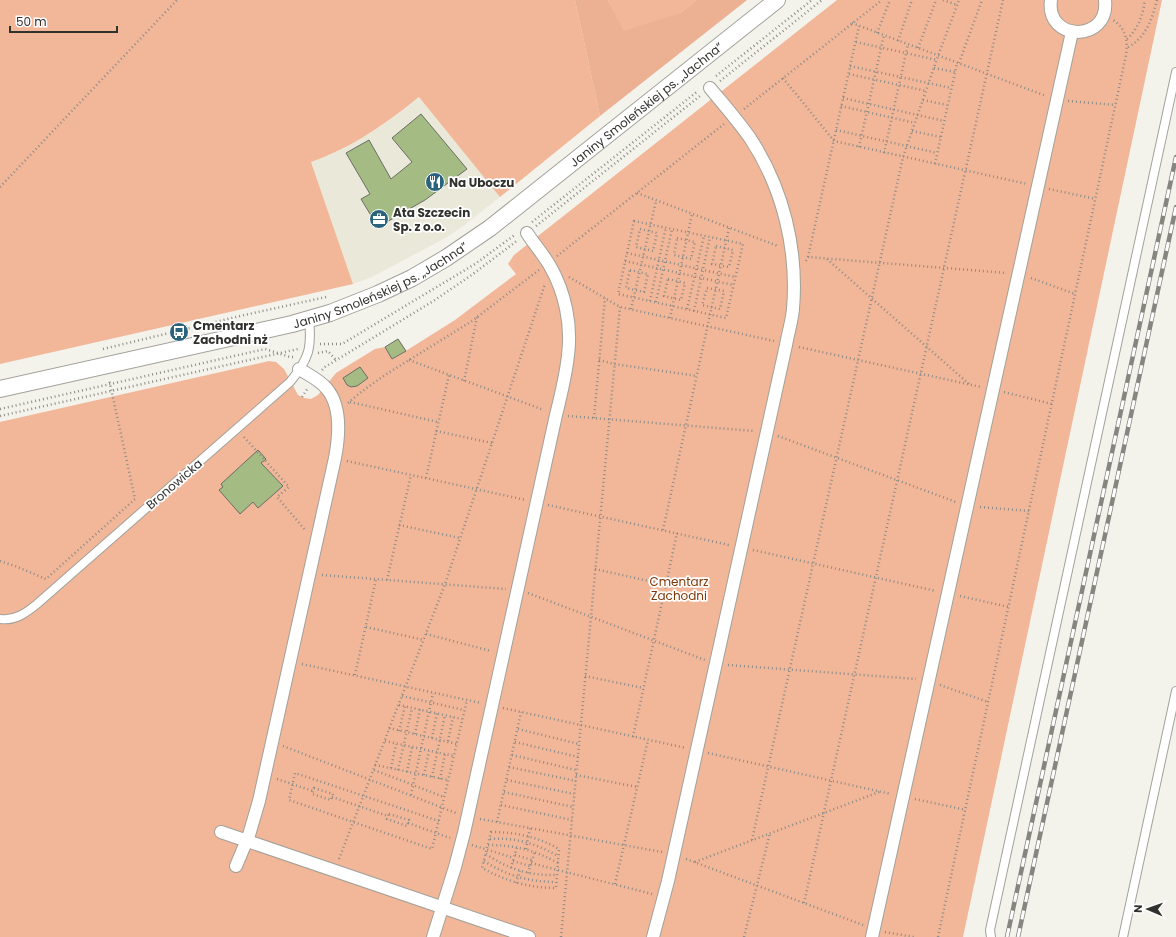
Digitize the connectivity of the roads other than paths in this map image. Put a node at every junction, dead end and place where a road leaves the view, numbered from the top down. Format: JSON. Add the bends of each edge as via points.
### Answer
{"nodes":[{"id":1,"x":777,"y":0,"type":"edge"},
{"id":2,"x":1051,"y":0,"type":"edge"},
{"id":3,"x":1105,"y":0,"type":"edge"},
{"id":4,"x":1072,"y":32,"type":"junction"},
{"id":5,"x":1176,"y":72,"type":"edge"},
{"id":6,"x":710,"y":88,"type":"road end"},
{"id":7,"x":527,"y":233,"type":"road end"},
{"id":8,"x":310,"y":319,"type":"junction"},
{"id":9,"x":299,"y":369,"type":"junction"},
{"id":10,"x":0,"y":389,"type":"edge"},
{"id":11,"x":0,"y":619,"type":"edge"},
{"id":12,"x":1176,"y":692,"type":"edge"},
{"id":13,"x":221,"y":832,"type":"dead end"},
{"id":14,"x":247,"y":841,"type":"junction"},
{"id":15,"x":236,"y":866,"type":"dead end"},
{"id":16,"x":442,"y":908,"type":"junction"},
{"id":17,"x":873,"y":933,"type":"edge"},
{"id":18,"x":433,"y":937,"type":"edge"},
{"id":19,"x":529,"y":937,"type":"edge"},
{"id":20,"x":653,"y":937,"type":"edge"},
{"id":21,"x":991,"y":937,"type":"edge"},
{"id":22,"x":1123,"y":937,"type":"edge"}],
"edges":[{"from":1,"to":8,"type":"street","name":"Janiny Smoleńskiej ps. „Jachna”","via":[[468,244],[394,287]]},
{"from":2,"to":4,"type":"street","via":[[1050,6],[1056,21],[1064,29]]},
{"from":3,"to":4,"type":"street","via":[[1104,14],[1093,28],[1083,32]]},
{"from":4,"to":17,"type":"street"},
{"from":5,"to":21,"type":"lane","via":[[990,930]]},
{"from":6,"to":20,"type":"street","via":[[756,148],[770,174],[789,235],[794,298],[742,548]]},
{"from":7,"to":16,"type":"street","via":[[550,265],[560,289],[569,332],[568,354],[467,817]]},
{"from":8,"to":9,"type":"lane","name":"Bronowicka","via":[[308,354]]},
{"from":8,"to":10,"type":"street","name":"Janiny Smoleńskiej ps. „Jachna”"},
{"from":9,"to":11,"type":"lane","name":"Bronowicka","via":[[281,391],[37,604],[17,617]]},
{"from":9,"to":14,"type":"street","via":[[316,378],[328,389],[337,413],[339,431],[265,774]]},
{"from":12,"to":22,"type":"lane"},
{"from":13,"to":14,"type":"street"},
{"from":14,"to":15,"type":"street"},
{"from":14,"to":16,"type":"street"},
{"from":16,"to":18,"type":"street"},
{"from":16,"to":19,"type":"street"}]}
